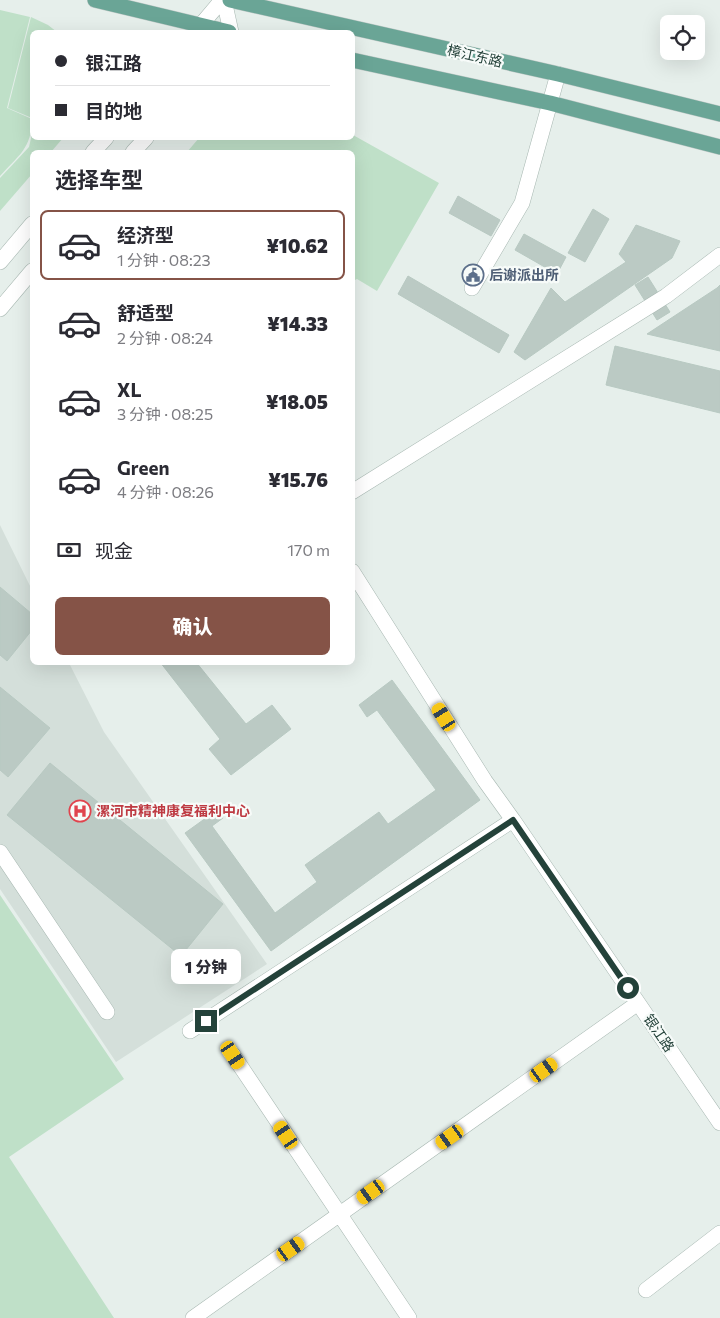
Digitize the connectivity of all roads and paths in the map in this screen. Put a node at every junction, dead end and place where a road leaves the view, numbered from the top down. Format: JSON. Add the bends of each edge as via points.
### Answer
{"nodes":[{"id":1,"x":96,"y":0,"type":"edge"},
{"id":2,"x":223,"y":0,"type":"edge"},
{"id":3,"x":230,"y":0,"type":"edge"},
{"id":4,"x":197,"y":29,"type":"edge"},
{"id":5,"x":230,"y":30,"type":"edge"},
{"id":6,"x":355,"y":61,"type":"edge"},
{"id":7,"x":558,"y":74,"type":"junction"},
{"id":8,"x":550,"y":103,"type":"junction"},
{"id":9,"x":720,"y":114,"type":"edge"},
{"id":10,"x":104,"y":140,"type":"edge"},
{"id":11,"x":144,"y":140,"type":"edge"},
{"id":12,"x":720,"y":147,"type":"edge"},
{"id":13,"x":95,"y":150,"type":"edge"},
{"id":14,"x":135,"y":150,"type":"edge"},
{"id":15,"x":30,"y":226,"type":"edge"},
{"id":16,"x":720,"y":255,"type":"edge"},
{"id":17,"x":0,"y":262,"type":"edge"},
{"id":18,"x":30,"y":273,"type":"edge"},
{"id":19,"x":472,"y":288,"type":"dead end"},
{"id":20,"x":0,"y":309,"type":"edge"},
{"id":21,"x":355,"y":490,"type":"edge"},
{"id":22,"x":355,"y":576,"type":"edge"},
{"id":23,"x":513,"y":820,"type":"junction"},
{"id":24,"x":0,"y":852,"type":"edge"},
{"id":25,"x":638,"y":1003,"type":"junction"},
{"id":26,"x":107,"y":1012,"type":"dead end"},
{"id":27,"x":190,"y":1032,"type":"dead end"},
{"id":28,"x":233,"y":1055,"type":"dead end"},
{"id":29,"x":720,"y":1123,"type":"edge"},
{"id":30,"x":339,"y":1215,"type":"junction"},
{"id":31,"x":720,"y":1233,"type":"edge"},
{"id":32,"x":646,"y":1290,"type":"dead end"},
{"id":33,"x":193,"y":1318,"type":"edge"},
{"id":34,"x":409,"y":1318,"type":"edge"}],
"edges":[{"from":1,"to":4,"type":"main road"},
{"from":2,"to":4,"type":"street"},
{"from":2,"to":5,"type":"street"},
{"from":3,"to":7,"type":"main road","name":"樟江东路"},
{"from":6,"to":8,"type":"main road"},
{"from":7,"to":8,"type":"street"},
{"from":7,"to":9,"type":"main road","name":"樟江东路"},
{"from":8,"to":12,"type":"main road"},
{"from":8,"to":19,"type":"street","via":[[522,203]]},
{"from":10,"to":13,"type":"street"},
{"from":11,"to":14,"type":"street"},
{"from":15,"to":17,"type":"street"},
{"from":16,"to":21,"type":"street","via":[[666,296]]},
{"from":18,"to":20,"type":"street"},
{"from":22,"to":23,"type":"street","name":"银江路","via":[[484,782]]},
{"from":23,"to":25,"type":"street","name":"银江路"},
{"from":23,"to":27,"type":"street"},
{"from":24,"to":26,"type":"street"},
{"from":25,"to":29,"type":"street","name":"银江路"},
{"from":25,"to":30,"type":"street"},
{"from":28,"to":30,"type":"street"},
{"from":30,"to":33,"type":"street"},
{"from":30,"to":34,"type":"street"},
{"from":31,"to":32,"type":"street"}]}
